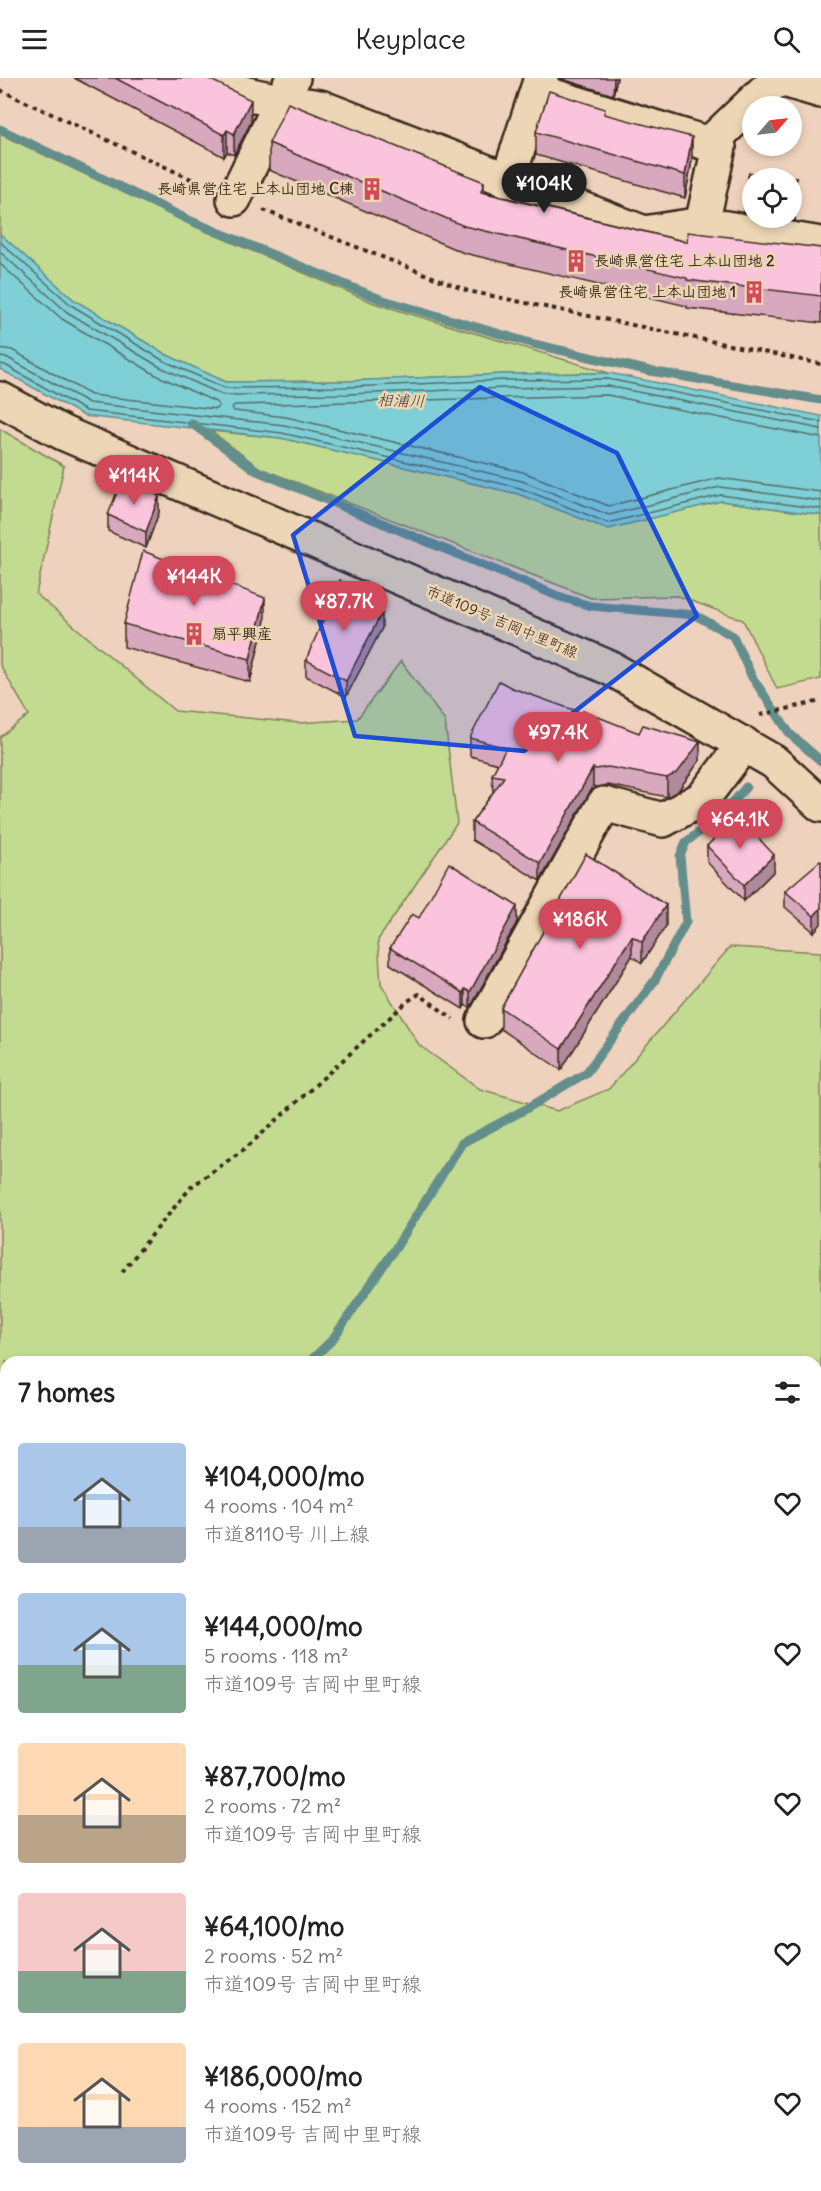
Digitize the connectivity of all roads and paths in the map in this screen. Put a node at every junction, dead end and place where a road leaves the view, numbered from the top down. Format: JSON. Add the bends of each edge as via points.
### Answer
{"nodes":[{"id":1,"x":203,"y":78,"type":"edge"},
{"id":2,"x":777,"y":78,"type":"edge"},
{"id":3,"x":539,"y":85,"type":"edge"},
{"id":4,"x":0,"y":90,"type":"edge"},
{"id":5,"x":287,"y":90,"type":"edge"},
{"id":6,"x":821,"y":92,"type":"edge"},
{"id":7,"x":709,"y":144,"type":"junction"},
{"id":8,"x":508,"y":180,"type":"junction"},
{"id":9,"x":234,"y":199,"type":"junction"},
{"id":10,"x":702,"y":224,"type":"junction"},
{"id":11,"x":821,"y":244,"type":"edge"},
{"id":12,"x":821,"y":364,"type":"edge"},
{"id":13,"x":0,"y":399,"type":"edge"},
{"id":14,"x":821,"y":701,"type":"edge"},
{"id":15,"x":759,"y":716,"type":"dead end"},
{"id":16,"x":744,"y":744,"type":"junction"},
{"id":17,"x":821,"y":805,"type":"edge"},
{"id":18,"x":484,"y":1021,"type":"joint"},
{"id":19,"x":122,"y":1272,"type":"dead end"}],
"edges":[{"from":1,"to":5,"type":"street","via":[[219,87]]},
{"from":2,"to":6,"type":"street"},
{"from":2,"to":7,"type":"street"},
{"from":3,"to":7,"type":"street"},
{"from":3,"to":8,"type":"street"},
{"from":4,"to":9,"type":"path"},
{"from":5,"to":8,"type":"street","via":[[320,107]]},
{"from":5,"to":9,"type":"street"},
{"from":7,"to":10,"type":"street","via":[[719,147]]},
{"from":8,"to":10,"type":"street","via":[[644,233]]},
{"from":9,"to":12,"type":"path","via":[[468,291]]},
{"from":10,"to":11,"type":"street"},
{"from":13,"to":16,"type":"street","name":"市道109号 吉岡中里町線","via":[[63,433],[609,669]]},
{"from":14,"to":15,"type":"path"},
{"from":16,"to":17,"type":"street","name":"市道109号 吉岡中里町線","via":[[774,762]]},
{"from":16,"to":18,"type":"street","via":[[703,798],[663,820],[604,804]]},
{"from":18,"to":19,"type":"path","via":[[470,1033],[419,994],[247,1147],[191,1187]]}]}
